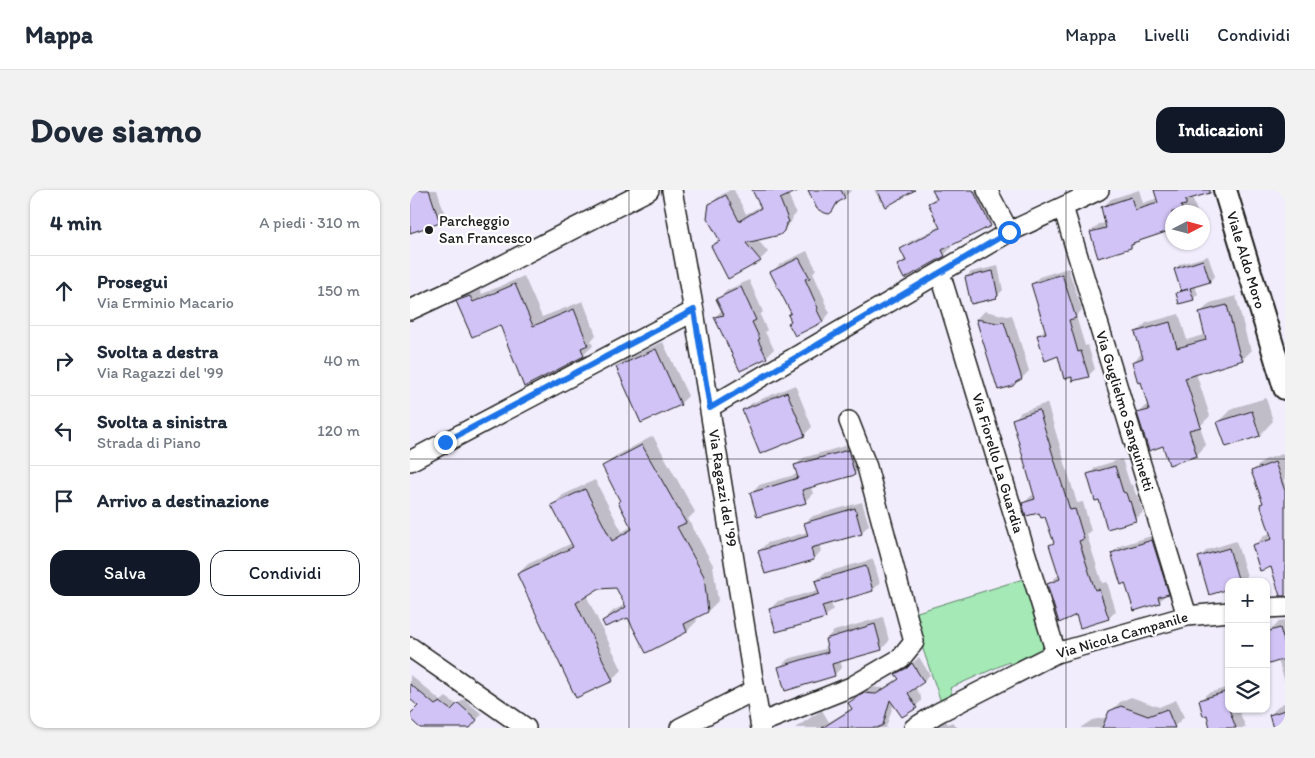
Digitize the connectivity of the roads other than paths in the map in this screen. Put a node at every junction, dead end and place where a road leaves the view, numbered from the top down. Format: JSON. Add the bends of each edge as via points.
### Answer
{"nodes":[{"id":1,"x":649,"y":190,"type":"edge"},
{"id":2,"x":672,"y":190,"type":"edge"},
{"id":3,"x":987,"y":190,"type":"edge"},
{"id":4,"x":1099,"y":190,"type":"edge"},
{"id":5,"x":1225,"y":190,"type":"edge"},
{"id":6,"x":1063,"y":207,"type":"junction"},
{"id":7,"x":1009,"y":232,"type":"junction"},
{"id":8,"x":940,"y":273,"type":"junction"},
{"id":9,"x":410,"y":310,"type":"edge"},
{"id":10,"x":694,"y":310,"type":"junction"},
{"id":11,"x":1285,"y":388,"type":"edge"},
{"id":12,"x":710,"y":408,"type":"junction"},
{"id":13,"x":849,"y":421,"type":"dead end"},
{"id":14,"x":410,"y":461,"type":"edge"},
{"id":15,"x":1285,"y":607,"type":"edge"},
{"id":16,"x":1270,"y":608,"type":"edge"},
{"id":17,"x":1225,"y":612,"type":"edge"},
{"id":18,"x":1187,"y":616,"type":"junction"},
{"id":19,"x":410,"y":647,"type":"edge"},
{"id":20,"x":1056,"y":652,"type":"junction"},
{"id":21,"x":755,"y":690,"type":"junction"},
{"id":22,"x":512,"y":724,"type":"edge"},
{"id":23,"x":761,"y":726,"type":"edge"},
{"id":24,"x":680,"y":728,"type":"edge"},
{"id":25,"x":914,"y":728,"type":"edge"}],
"edges":[{"from":1,"to":9,"type":"street"},
{"from":2,"to":10,"type":"street","name":"Via Ragazzi del '99"},
{"from":3,"to":7,"type":"street"},
{"from":4,"to":6,"type":"street"},
{"from":5,"to":11,"type":"main road","name":"Viale Aldo Moro"},
{"from":6,"to":7,"type":"street"},
{"from":6,"to":18,"type":"street","name":"Via Guglielmo Sanguinetti"},
{"from":7,"to":8,"type":"street"},
{"from":8,"to":12,"type":"street"},
{"from":8,"to":20,"type":"street","name":"Via Fiorello La Guardia"},
{"from":10,"to":12,"type":"street","name":"Via Ragazzi del '99"},
{"from":10,"to":14,"type":"street"},
{"from":12,"to":21,"type":"street","name":"Via Ragazzi del '99"},
{"from":13,"to":23,"type":"street","via":[[867,467],[914,642],[901,658],[851,687]]},
{"from":15,"to":16,"type":"street"},
{"from":17,"to":18,"type":"street","name":"Via Nicola Campanile"},
{"from":18,"to":20,"type":"street","name":"Via Nicola Campanile"},
{"from":19,"to":22,"type":"street"},
{"from":20,"to":25,"type":"street","name":"Via Nicola Campanile"},
{"from":21,"to":23,"type":"street","name":"Via Ragazzi del '99"},
{"from":21,"to":24,"type":"street"}]}
